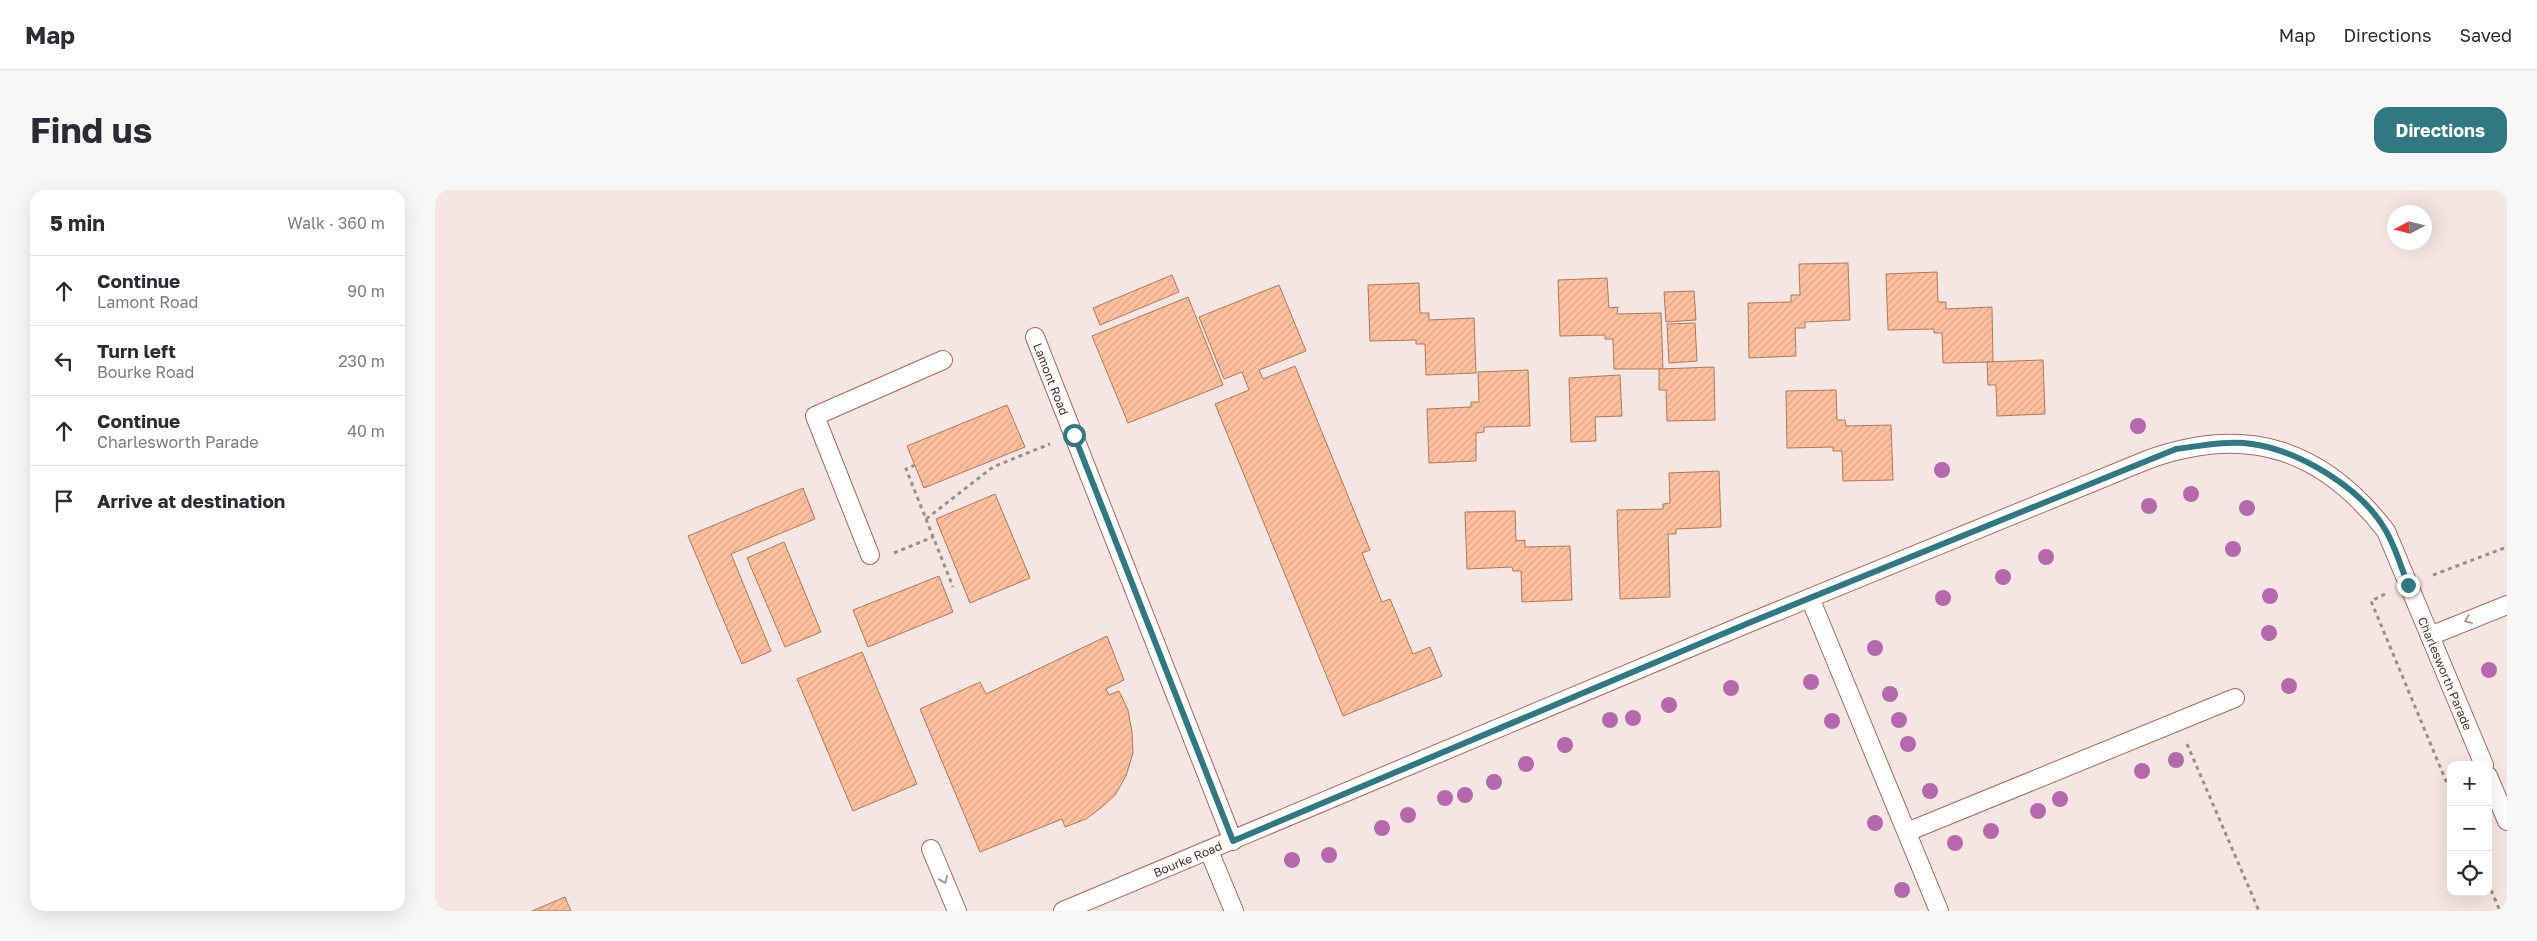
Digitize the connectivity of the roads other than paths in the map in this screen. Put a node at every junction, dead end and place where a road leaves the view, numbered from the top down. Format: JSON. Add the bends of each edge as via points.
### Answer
{"nodes":[{"id":1,"x":1035,"y":337,"type":"dead end"},
{"id":2,"x":943,"y":360,"type":"dead end"},
{"id":3,"x":2290,"y":453,"type":"joint"},
{"id":4,"x":870,"y":555,"type":"road end"},
{"id":5,"x":1810,"y":598,"type":"junction"},
{"id":6,"x":2507,"y":605,"type":"edge"},
{"id":7,"x":2430,"y":636,"type":"junction"},
{"id":8,"x":2235,"y":698,"type":"dead end"},
{"id":9,"x":2481,"y":761,"type":"edge"},
{"id":10,"x":2492,"y":785,"type":"edge"},
{"id":11,"x":2507,"y":821,"type":"edge"},
{"id":12,"x":1907,"y":832,"type":"junction"},
{"id":13,"x":1233,"y":841,"type":"junction"},
{"id":14,"x":931,"y":849,"type":"dead end"},
{"id":15,"x":1209,"y":852,"type":"junction"},
{"id":16,"x":957,"y":911,"type":"edge"},
{"id":17,"x":1063,"y":911,"type":"edge"},
{"id":18,"x":1233,"y":911,"type":"edge"},
{"id":19,"x":1939,"y":911,"type":"edge"}],
"edges":[{"from":1,"to":13,"type":"lane","name":"Lamont Road"},
{"from":2,"to":4,"type":"lane","via":[[815,416]]},
{"from":3,"to":5,"type":"lane","name":"Bourke Road","via":[[2251,443],[2176,449]]},
{"from":3,"to":7,"type":"lane","name":"Charlesworth Parade","via":[[2332,476],[2366,505],[2386,531]]},
{"from":5,"to":12,"type":"lane"},
{"from":5,"to":13,"type":"lane","name":"Bourke Road"},
{"from":6,"to":7,"type":"lane","one_way":true},
{"from":7,"to":9,"type":"lane","name":"Charlesworth Parade"},
{"from":8,"to":12,"type":"lane"},
{"from":10,"to":11,"type":"lane"},
{"from":12,"to":19,"type":"lane"},
{"from":13,"to":15,"type":"lane","name":"Bourke Road"},
{"from":14,"to":16,"type":"lane","one_way":true},
{"from":15,"to":17,"type":"lane","name":"Bourke Road"},
{"from":15,"to":18,"type":"lane"}]}
